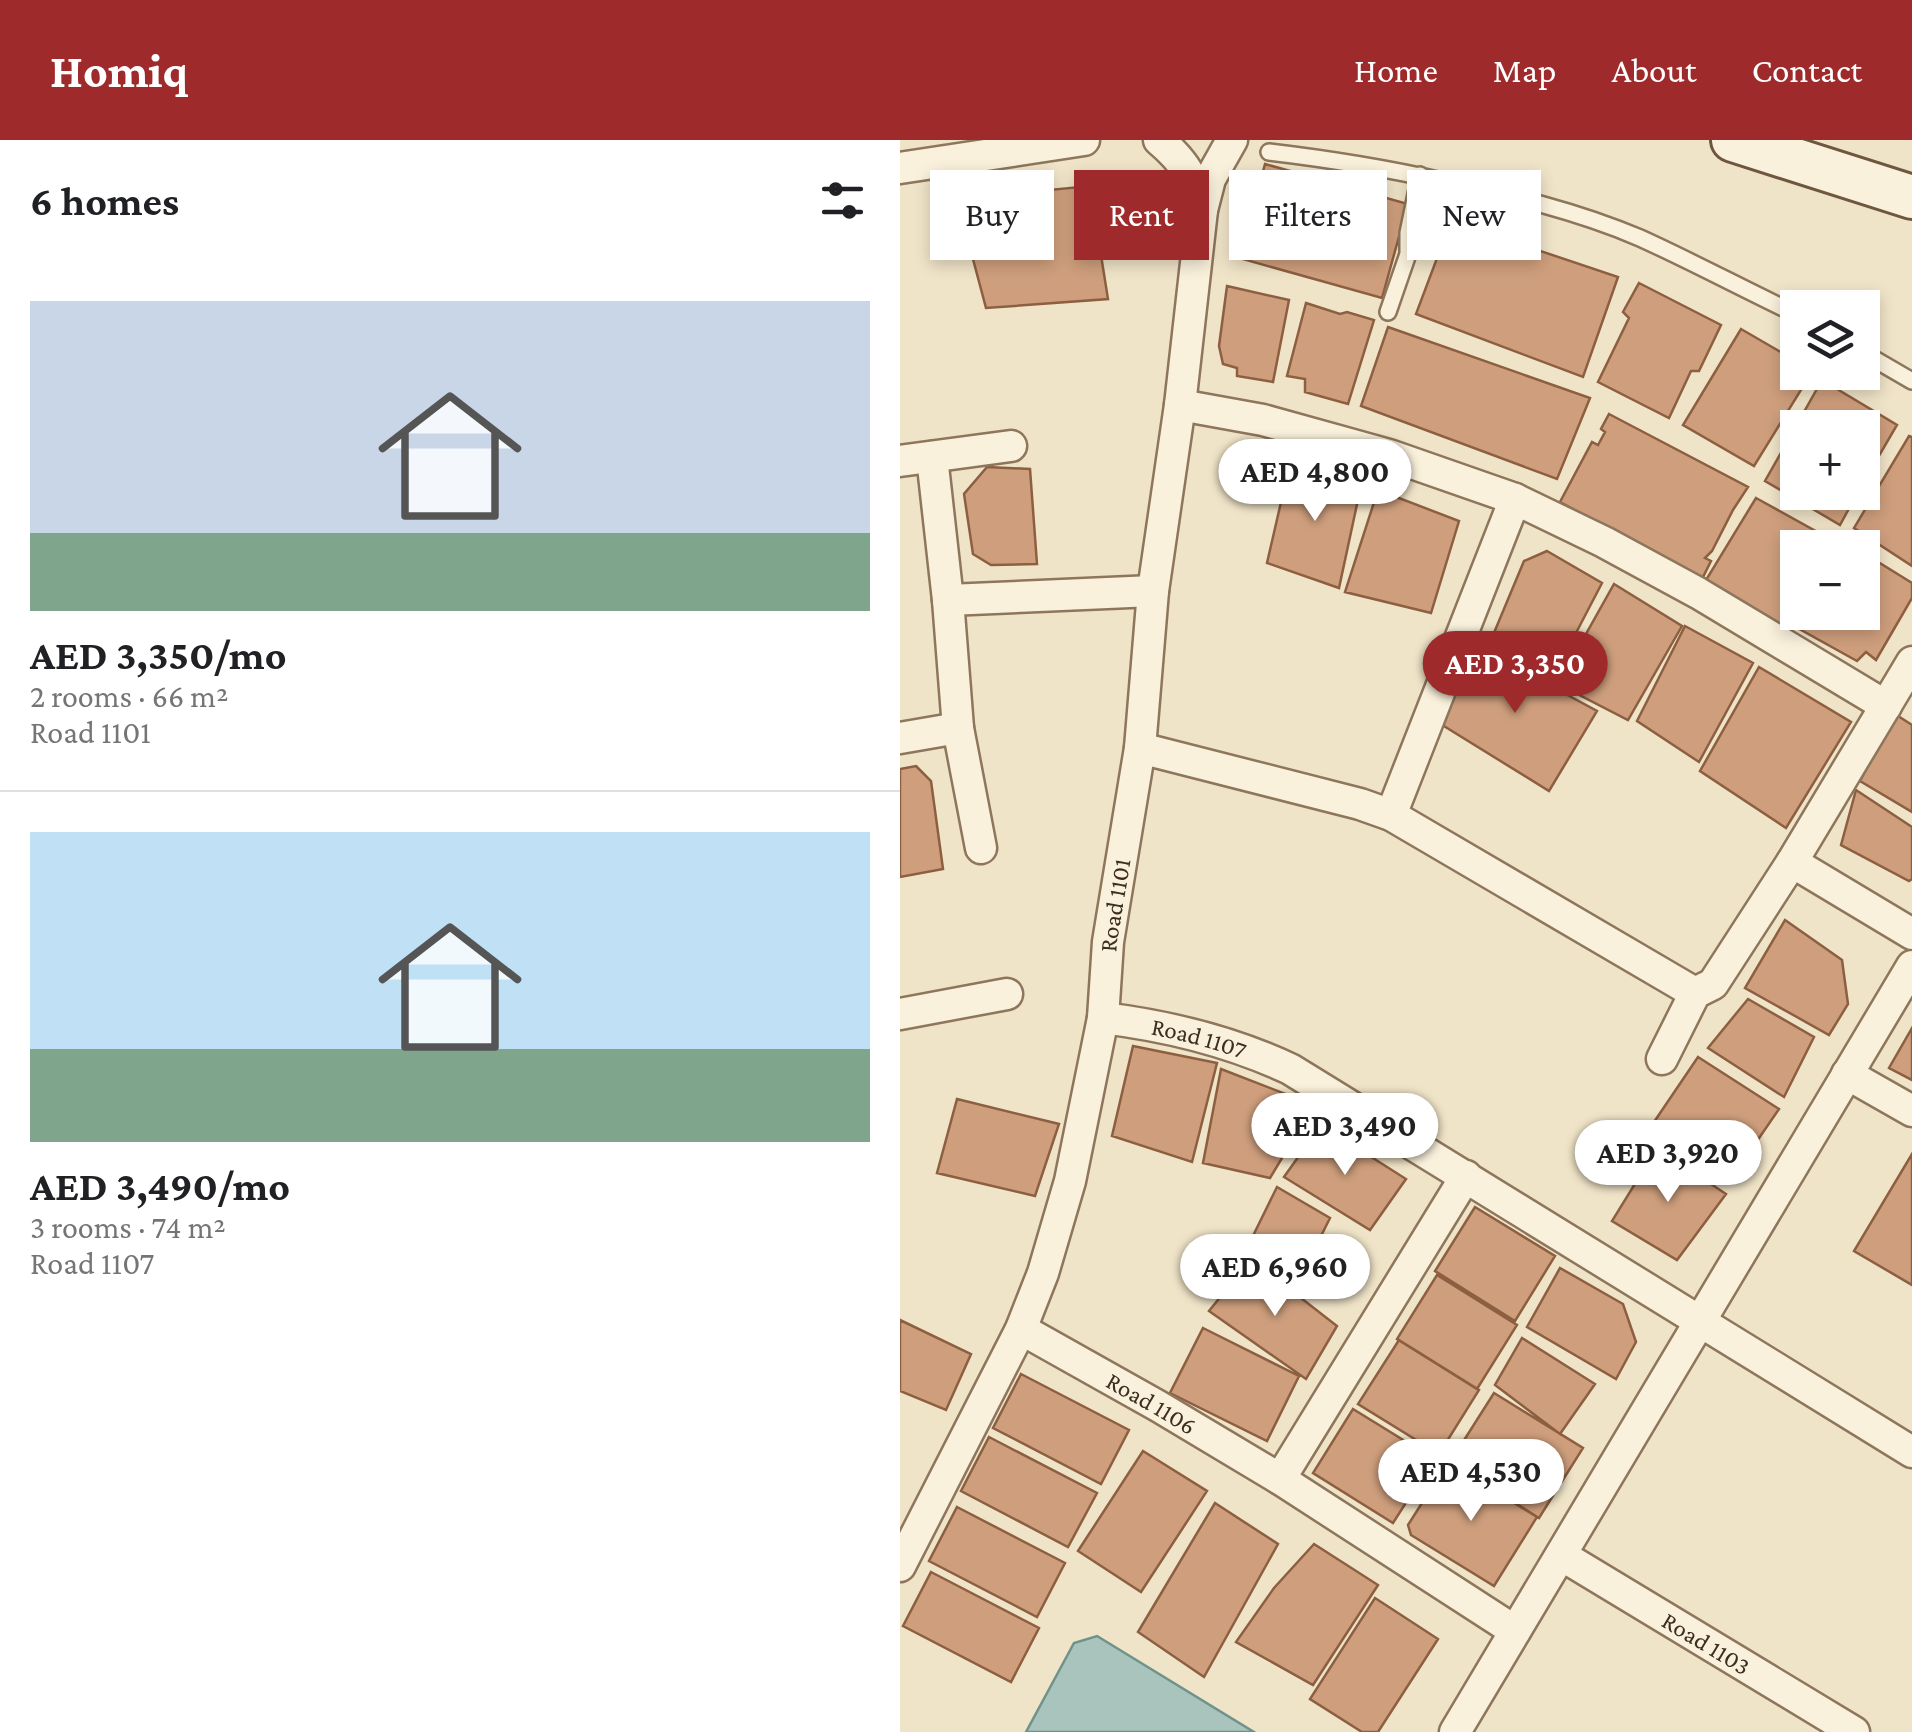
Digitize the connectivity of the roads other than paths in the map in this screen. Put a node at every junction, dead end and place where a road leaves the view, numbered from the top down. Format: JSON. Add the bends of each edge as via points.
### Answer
{"nodes":[{"id":1,"x":1084,"y":140,"type":"edge"},
{"id":2,"x":1159,"y":140,"type":"edge"},
{"id":3,"x":1232,"y":140,"type":"edge"},
{"id":4,"x":1733,"y":140,"type":"edge"},
{"id":5,"x":1269,"y":152,"type":"dead end"},
{"id":6,"x":1786,"y":156,"type":"junction"},
{"id":7,"x":900,"y":168,"type":"edge"},
{"id":8,"x":1187,"y":170,"type":"edge"},
{"id":9,"x":1407,"y":172,"type":"edge"},
{"id":10,"x":1209,"y":183,"type":"edge"},
{"id":11,"x":1912,"y":198,"type":"edge"},
{"id":12,"x":1541,"y":205,"type":"edge"},
{"id":13,"x":1912,"y":219,"type":"edge"},
{"id":14,"x":1407,"y":257,"type":"edge"},
{"id":15,"x":1196,"y":260,"type":"edge"},
{"id":16,"x":1780,"y":307,"type":"edge"},
{"id":17,"x":1388,"y":312,"type":"dead end"},
{"id":18,"x":1880,"y":362,"type":"edge"},
{"id":19,"x":1912,"y":381,"type":"edge"},
{"id":20,"x":1180,"y":405,"type":"junction"},
{"id":21,"x":1011,"y":446,"type":"dead end"},
{"id":22,"x":932,"y":456,"type":"junction"},
{"id":23,"x":900,"y":461,"type":"edge"},
{"id":24,"x":1515,"y":499,"type":"junction"},
{"id":25,"x":1152,"y":591,"type":"junction"},
{"id":26,"x":948,"y":600,"type":"junction"},
{"id":27,"x":1912,"y":662,"type":"edge"},
{"id":28,"x":1886,"y":706,"type":"junction"},
{"id":29,"x":958,"y":728,"type":"junction"},
{"id":30,"x":900,"y":738,"type":"edge"},
{"id":31,"x":1140,"y":748,"type":"junction"},
{"id":32,"x":1390,"y":815,"type":"junction"},
{"id":33,"x":981,"y":848,"type":"dead end"},
{"id":34,"x":1792,"y":862,"type":"junction"},
{"id":35,"x":1912,"y":934,"type":"edge"},
{"id":36,"x":1912,"y":966,"type":"edge"},
{"id":37,"x":1008,"y":994,"type":"dead end"},
{"id":38,"x":1695,"y":994,"type":"junction"},
{"id":39,"x":900,"y":1014,"type":"edge"},
{"id":40,"x":1104,"y":1018,"type":"junction"},
{"id":41,"x":1662,"y":1059,"type":"dead end"},
{"id":42,"x":1847,"y":1074,"type":"junction"},
{"id":43,"x":1912,"y":1112,"type":"edge"},
{"id":44,"x":1466,"y":1176,"type":"junction"},
{"id":45,"x":1700,"y":1320,"type":"junction"},
{"id":46,"x":1021,"y":1329,"type":"junction"},
{"id":47,"x":1912,"y":1452,"type":"edge"},
{"id":48,"x":1280,"y":1479,"type":"junction"},
{"id":49,"x":1560,"y":1555,"type":"junction"},
{"id":50,"x":900,"y":1565,"type":"edge"},
{"id":51,"x":1515,"y":1632,"type":"junction"},
{"id":52,"x":1455,"y":1732,"type":"edge"},
{"id":53,"x":1854,"y":1732,"type":"edge"}],
"edges":[{"from":1,"to":7,"type":"street"},
{"from":2,"to":8,"type":"street","name":"Road 1101"},
{"from":3,"to":10,"type":"street","name":"Road 1101"},
{"from":4,"to":6,"type":"street"},
{"from":5,"to":9,"type":"lane"},
{"from":6,"to":11,"type":"street"},
{"from":6,"to":13,"type":"street","via":[[1804,183]]},
{"from":12,"to":16,"type":"lane","via":[[1638,238]]},
{"from":14,"to":17,"type":"lane"},
{"from":15,"to":20,"type":"street","name":"Road 1101"},
{"from":18,"to":19,"type":"lane"},
{"from":20,"to":24,"type":"street","via":[[1390,455]]},
{"from":20,"to":25,"type":"street","name":"Road 1101"},
{"from":21,"to":22,"type":"street"},
{"from":22,"to":23,"type":"street"},
{"from":22,"to":26,"type":"street"},
{"from":24,"to":28,"type":"street","via":[[1698,592]]},
{"from":24,"to":32,"type":"street"},
{"from":25,"to":26,"type":"street"},
{"from":25,"to":31,"type":"street","name":"Road 1101"},
{"from":26,"to":29,"type":"street"},
{"from":27,"to":28,"type":"street"},
{"from":28,"to":34,"type":"street"},
{"from":29,"to":30,"type":"street"},
{"from":29,"to":33,"type":"street"},
{"from":31,"to":32,"type":"street"},
{"from":31,"to":40,"type":"street","name":"Road 1101","via":[[1108,942]]},
{"from":32,"to":38,"type":"street"},
{"from":34,"to":35,"type":"street"},
{"from":34,"to":38,"type":"street","via":[[1713,984]]},
{"from":36,"to":42,"type":"street"},
{"from":37,"to":39,"type":"street"},
{"from":38,"to":41,"type":"street"},
{"from":40,"to":44,"type":"street","name":"Road 1107","via":[[1181,1030],[1255,1053]]},
{"from":40,"to":46,"type":"street","name":"Road 1101","via":[[1070,1181]]},
{"from":42,"to":43,"type":"street"},
{"from":42,"to":45,"type":"street"},
{"from":44,"to":45,"type":"street","name":"Road 1107"},
{"from":44,"to":48,"type":"street"},
{"from":45,"to":47,"type":"street"},
{"from":45,"to":49,"type":"street"},
{"from":46,"to":48,"type":"street","name":"Road 1106"},
{"from":46,"to":50,"type":"street","name":"Road 1101"},
{"from":48,"to":51,"type":"street","name":"Road 1106"},
{"from":49,"to":51,"type":"street"},
{"from":49,"to":53,"type":"street","name":"Road 1103"},
{"from":51,"to":52,"type":"street"}]}
